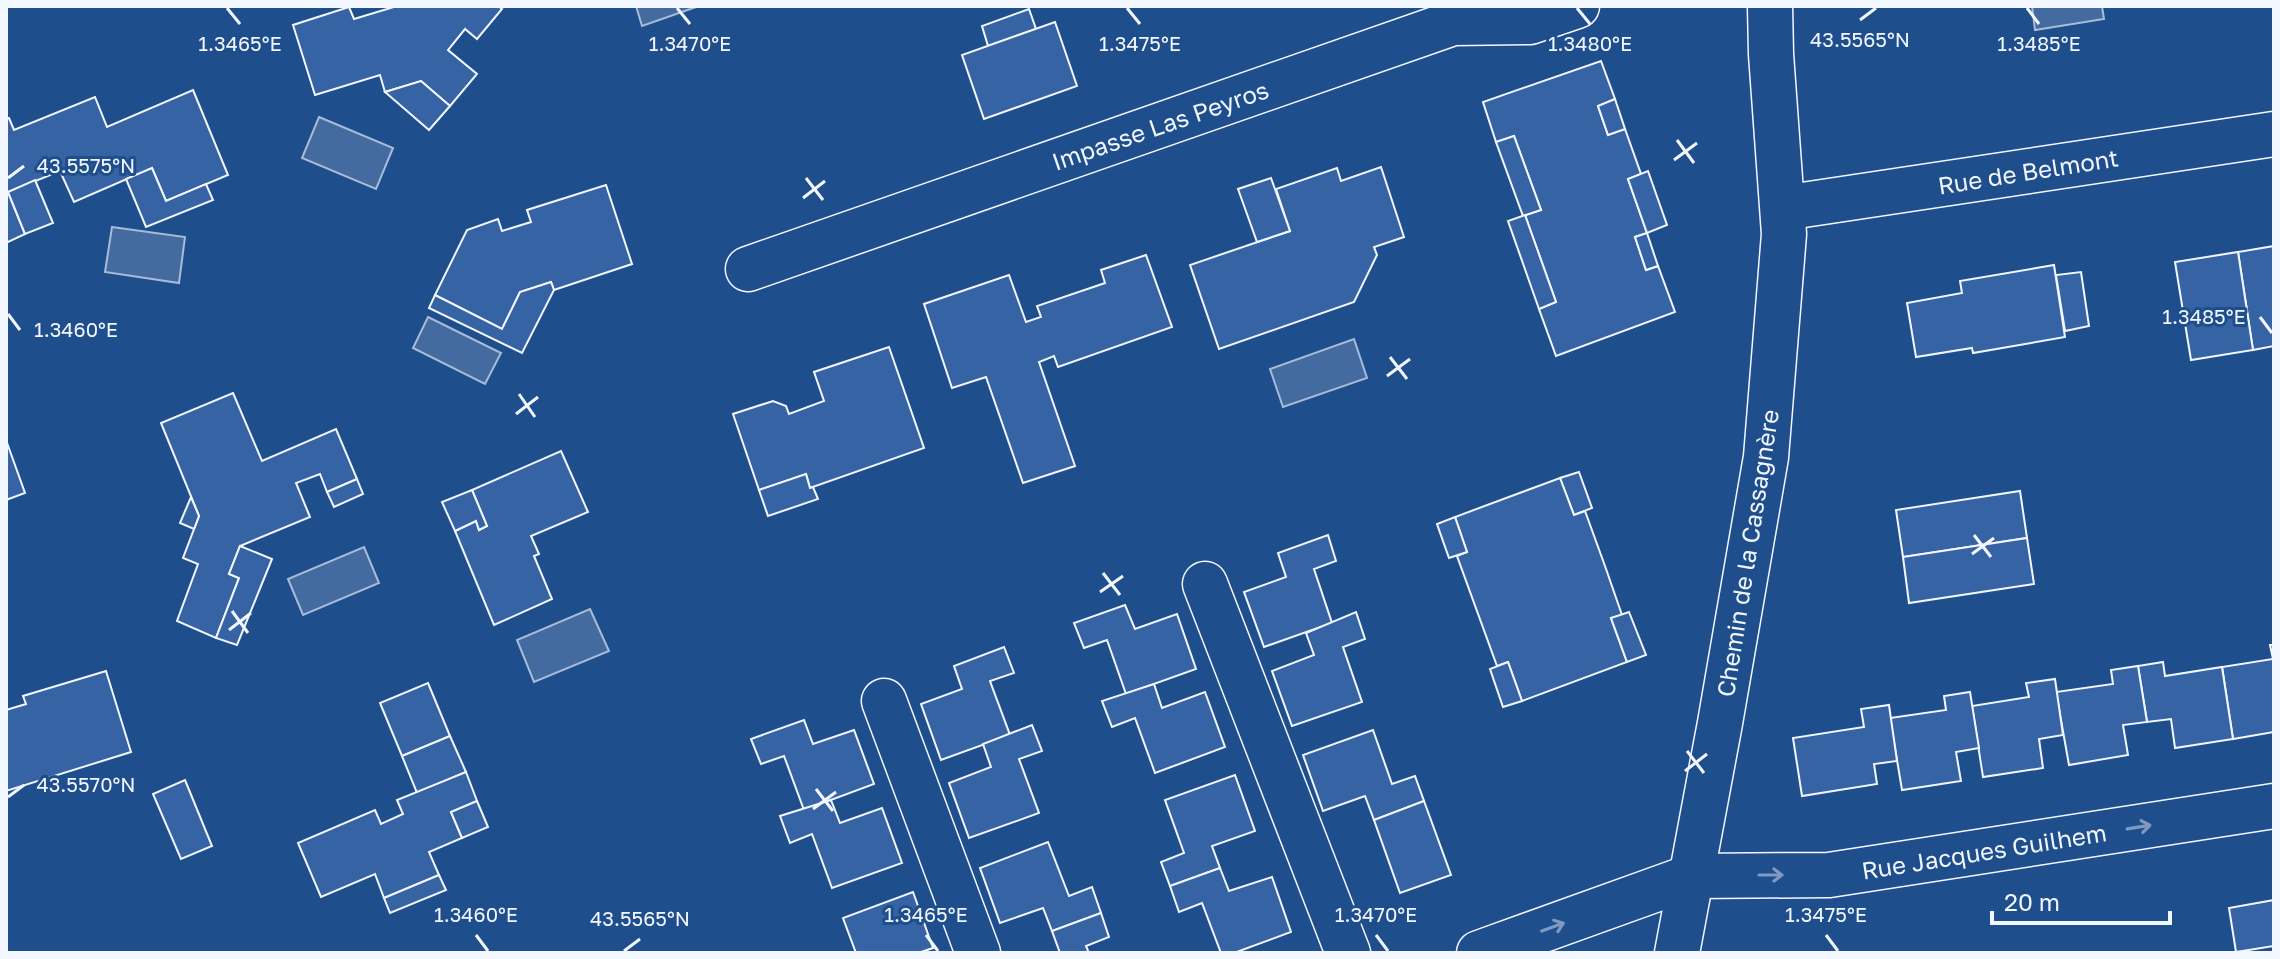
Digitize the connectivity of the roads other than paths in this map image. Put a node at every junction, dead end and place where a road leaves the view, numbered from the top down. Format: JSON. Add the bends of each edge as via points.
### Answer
{"nodes":[{"id":1,"x":1577,"y":6,"type":"edge"},
{"id":2,"x":1770,"y":6,"type":"edge"},
{"id":3,"x":2274,"y":134,"type":"edge"},
{"id":4,"x":1783,"y":208,"type":"junction"},
{"id":5,"x":748,"y":269,"type":"dead end"},
{"id":6,"x":1205,"y":584,"type":"dead end"},
{"id":7,"x":884,"y":701,"type":"dead end"},
{"id":8,"x":2274,"y":806,"type":"edge"},
{"id":9,"x":1693,"y":876,"type":"junction"},
{"id":10,"x":978,"y":953,"type":"edge"},
{"id":11,"x":1348,"y":953,"type":"edge"},
{"id":12,"x":1479,"y":953,"type":"edge"},
{"id":13,"x":1677,"y":953,"type":"edge"}],
"edges":[{"from":1,"to":5,"type":"street","name":"Impasse Las Peyros","via":[[1530,22],[1453,23]]},
{"from":2,"to":4,"type":"street","name":"Chemin de la Cassagnère"},
{"from":3,"to":4,"type":"street","name":"Rue de Belmont"},
{"from":4,"to":9,"type":"street","name":"Chemin de la Cassagnère","via":[[1766,457]]},
{"from":6,"to":11,"type":"street"},
{"from":7,"to":10,"type":"street"},
{"from":9,"to":8,"type":"street","name":"Rue Jacques Guilhem","one_way":true,"via":[[1829,875]]},
{"from":12,"to":9,"type":"street","name":"Rue Jacques Guilhem","one_way":true},
{"from":9,"to":13,"type":"street","name":"Chemin de la Cassagnère"}]}
